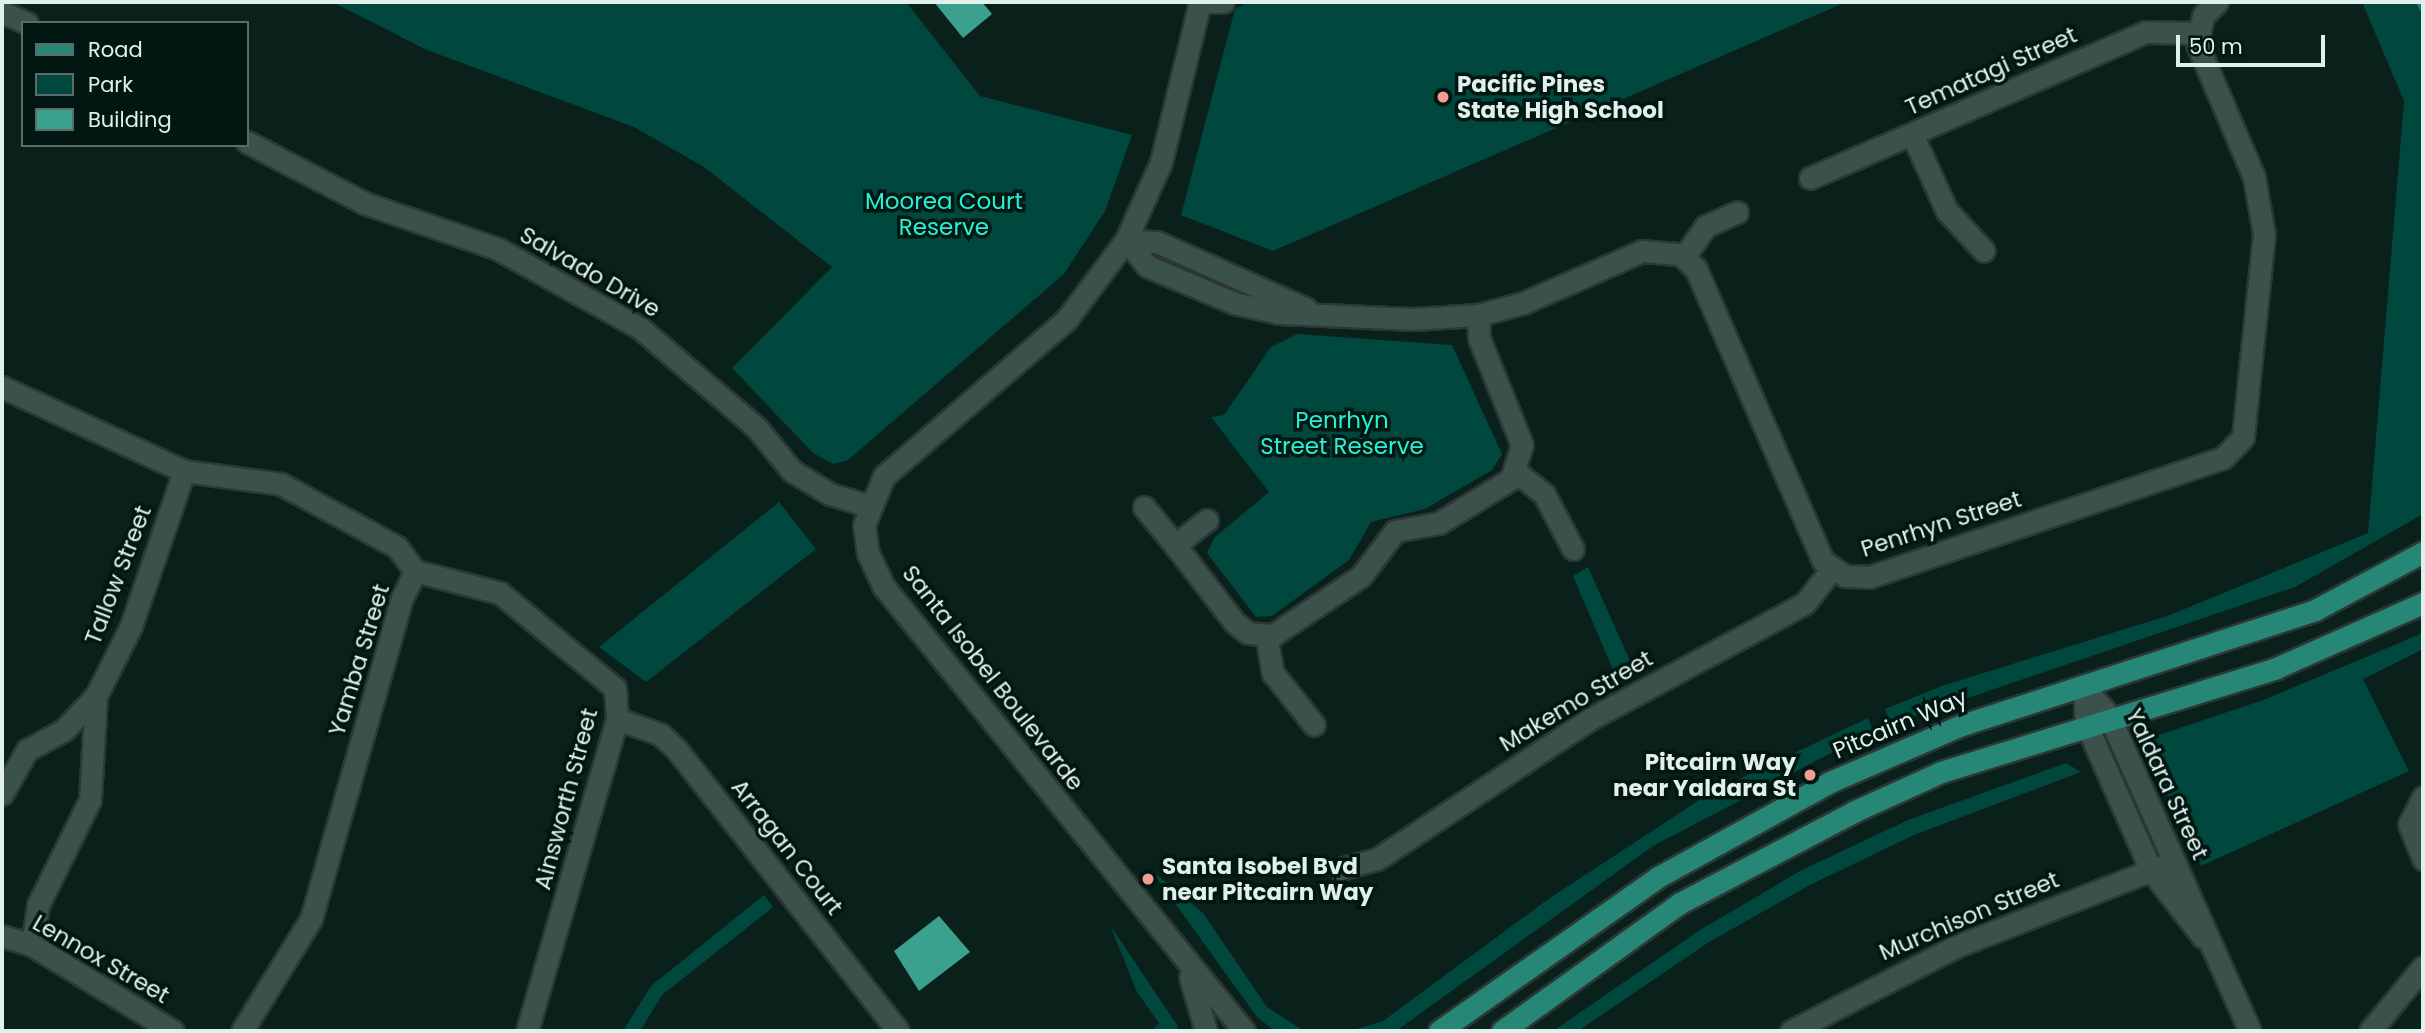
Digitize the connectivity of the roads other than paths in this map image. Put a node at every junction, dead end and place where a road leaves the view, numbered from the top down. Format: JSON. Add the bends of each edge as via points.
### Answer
{"nodes":[{"id":1,"x":1200,"y":2,"type":"edge"},
{"id":2,"x":1207,"y":2,"type":"edge"},
{"id":3,"x":1223,"y":2,"type":"edge"},
{"id":4,"x":2217,"y":2,"type":"edge"},
{"id":5,"x":2,"y":12,"type":"edge"},
{"id":6,"x":22,"y":21,"type":"edge"},
{"id":7,"x":2196,"y":33,"type":"junction"},
{"id":8,"x":1912,"y":134,"type":"junction"},
{"id":9,"x":248,"y":143,"type":"edge"},
{"id":10,"x":1810,"y":178,"type":"dead end"},
{"id":11,"x":1737,"y":212,"type":"dead end"},
{"id":12,"x":1126,"y":240,"type":"junction"},
{"id":13,"x":1984,"y":251,"type":"dead end"},
{"id":14,"x":1684,"y":257,"type":"junction"},
{"id":15,"x":1478,"y":315,"type":"junction"},
{"id":16,"x":2,"y":387,"type":"edge"},
{"id":17,"x":184,"y":471,"type":"junction"},
{"id":18,"x":1516,"y":472,"type":"junction"},
{"id":19,"x":867,"y":505,"type":"junction"},
{"id":20,"x":1144,"y":507,"type":"dead end"},
{"id":21,"x":1207,"y":520,"type":"dead end"},
{"id":22,"x":1175,"y":545,"type":"junction"},
{"id":23,"x":1573,"y":549,"type":"dead end"},
{"id":24,"x":2423,"y":552,"type":"edge"},
{"id":25,"x":1831,"y":570,"type":"junction"},
{"id":26,"x":415,"y":571,"type":"junction"},
{"id":27,"x":2423,"y":603,"type":"edge"},
{"id":28,"x":1266,"y":635,"type":"junction"},
{"id":29,"x":2084,"y":687,"type":"junction"},
{"id":30,"x":96,"y":696,"type":"junction"},
{"id":31,"x":2109,"y":716,"type":"junction"},
{"id":32,"x":617,"y":719,"type":"junction"},
{"id":33,"x":2086,"y":724,"type":"junction"},
{"id":34,"x":1314,"y":725,"type":"dead end"},
{"id":35,"x":2,"y":794,"type":"edge"},
{"id":36,"x":2423,"y":797,"type":"edge"},
{"id":37,"x":2423,"y":859,"type":"edge"},
{"id":38,"x":2174,"y":860,"type":"junction"},
{"id":39,"x":1340,"y":869,"type":"dead end"},
{"id":40,"x":2151,"y":870,"type":"junction"},
{"id":41,"x":2,"y":936,"type":"edge"},
{"id":42,"x":2205,"y":939,"type":"junction"},
{"id":43,"x":32,"y":945,"type":"junction"},
{"id":44,"x":1186,"y":965,"type":"junction"},
{"id":45,"x":2423,"y":967,"type":"edge"},
{"id":46,"x":173,"y":1031,"type":"edge"},
{"id":47,"x":242,"y":1031,"type":"edge"},
{"id":48,"x":527,"y":1031,"type":"edge"},
{"id":49,"x":898,"y":1031,"type":"edge"},
{"id":50,"x":1206,"y":1031,"type":"edge"},
{"id":51,"x":1244,"y":1031,"type":"edge"},
{"id":52,"x":1439,"y":1031,"type":"edge"},
{"id":53,"x":1502,"y":1031,"type":"edge"},
{"id":54,"x":1791,"y":1031,"type":"edge"},
{"id":55,"x":2249,"y":1031,"type":"edge"},
{"id":56,"x":2370,"y":1031,"type":"edge"}],
"edges":[{"from":1,"to":12,"type":"street","via":[[1161,162]]},
{"from":2,"to":3,"type":"street"},
{"from":4,"to":7,"type":"street"},
{"from":5,"to":6,"type":"street"},
{"from":7,"to":8,"type":"street","name":"Tematagi Street","via":[[2146,32]]},
{"from":7,"to":25,"type":"street","name":"Penrhyn Street","via":[[2262,205],[2247,422],[2235,448],[2223,458],[1869,577]]},
{"from":8,"to":10,"type":"street","name":"Tematagi Street"},
{"from":8,"to":13,"type":"street","via":[[1947,211]]},
{"from":9,"to":19,"type":"street","name":"Salvado Drive","via":[[364,203],[498,250],[640,328],[756,427],[792,471],[830,494]]},
{"from":11,"to":14,"type":"street","via":[[1706,226]]},
{"from":12,"to":15,"type":"street","via":[[1157,242],[1312,311],[1412,319]]},
{"from":12,"to":19,"type":"street","via":[[1067,319],[884,476]]},
{"from":14,"to":15,"type":"street","via":[[1670,249],[1642,251],[1524,303]]},
{"from":14,"to":25,"type":"street","via":[[1696,269]]},
{"from":15,"to":18,"type":"street","via":[[1479,338],[1522,445]]},
{"from":16,"to":17,"type":"street","name":"Yamba Street"},
{"from":17,"to":26,"type":"street","name":"Yamba Street","via":[[281,484],[397,547]]},
{"from":17,"to":30,"type":"street","name":"Tallow Street","via":[[131,626]]},
{"from":18,"to":23,"type":"street","via":[[1544,494]]},
{"from":18,"to":28,"type":"street","via":[[1439,523],[1395,531],[1361,576]]},
{"from":19,"to":44,"type":"street","name":"Santa Isobel Boulevarde","via":[[868,553],[884,587]]},
{"from":20,"to":22,"type":"street"},
{"from":21,"to":22,"type":"street"},
{"from":22,"to":28,"type":"street","via":[[1235,623]]},
{"from":24,"to":29,"type":"main road","name":"Pitcairn Way","via":[[2315,610]]},
{"from":25,"to":39,"type":"street","name":"Makemo Street","via":[[1805,603],[1590,719],[1377,859]]},
{"from":26,"to":32,"type":"street","name":"Ainsworth Street","via":[[486,587],[512,602],[610,682]]},
{"from":26,"to":47,"type":"street","name":"Yamba Street","via":[[402,598],[311,919]]},
{"from":27,"to":31,"type":"main road","via":[[2276,668]]},
{"from":28,"to":34,"type":"street","via":[[1273,673]]},
{"from":29,"to":31,"type":"street","name":"Yaldara Street"},
{"from":29,"to":33,"type":"street","name":"Yaldara Street"},
{"from":29,"to":52,"type":"main road","name":"Pitcairn Way","via":[[1962,725],[1750,823],[1584,926]]},
{"from":30,"to":35,"type":"street","name":"Tallow Street","via":[[64,730],[27,750]]},
{"from":30,"to":43,"type":"street","name":"Tallow Street","via":[[90,800],[38,905]]},
{"from":31,"to":33,"type":"main road"},
{"from":31,"to":38,"type":"street","name":"Yaldara Street"},
{"from":32,"to":48,"type":"street","name":"Ainsworth Street"},
{"from":32,"to":49,"type":"street","name":"Arragan Court","via":[[660,734],[677,750]]},
{"from":33,"to":40,"type":"street","name":"Yaldara Street"},
{"from":33,"to":53,"type":"main road","via":[[1941,772],[1772,851],[1680,903]]},
{"from":36,"to":37,"type":"street","via":[[2409,824]]},
{"from":38,"to":40,"type":"street","name":"Murchison Street"},
{"from":38,"to":42,"type":"street","name":"Yaldara Street"},
{"from":40,"to":42,"type":"street","name":"Yaldara Street"},
{"from":40,"to":54,"type":"street","name":"Murchison Street","via":[[1914,965]]},
{"from":41,"to":43,"type":"street","name":"Lennox Street"},
{"from":42,"to":55,"type":"street","name":"Yaldara Street"},
{"from":43,"to":46,"type":"street","name":"Lennox Street"},
{"from":44,"to":50,"type":"street","name":"Santa Isobel Boulevarde"},
{"from":44,"to":51,"type":"street","name":"Santa Isobel Boulevarde"},
{"from":45,"to":56,"type":"street"}]}
